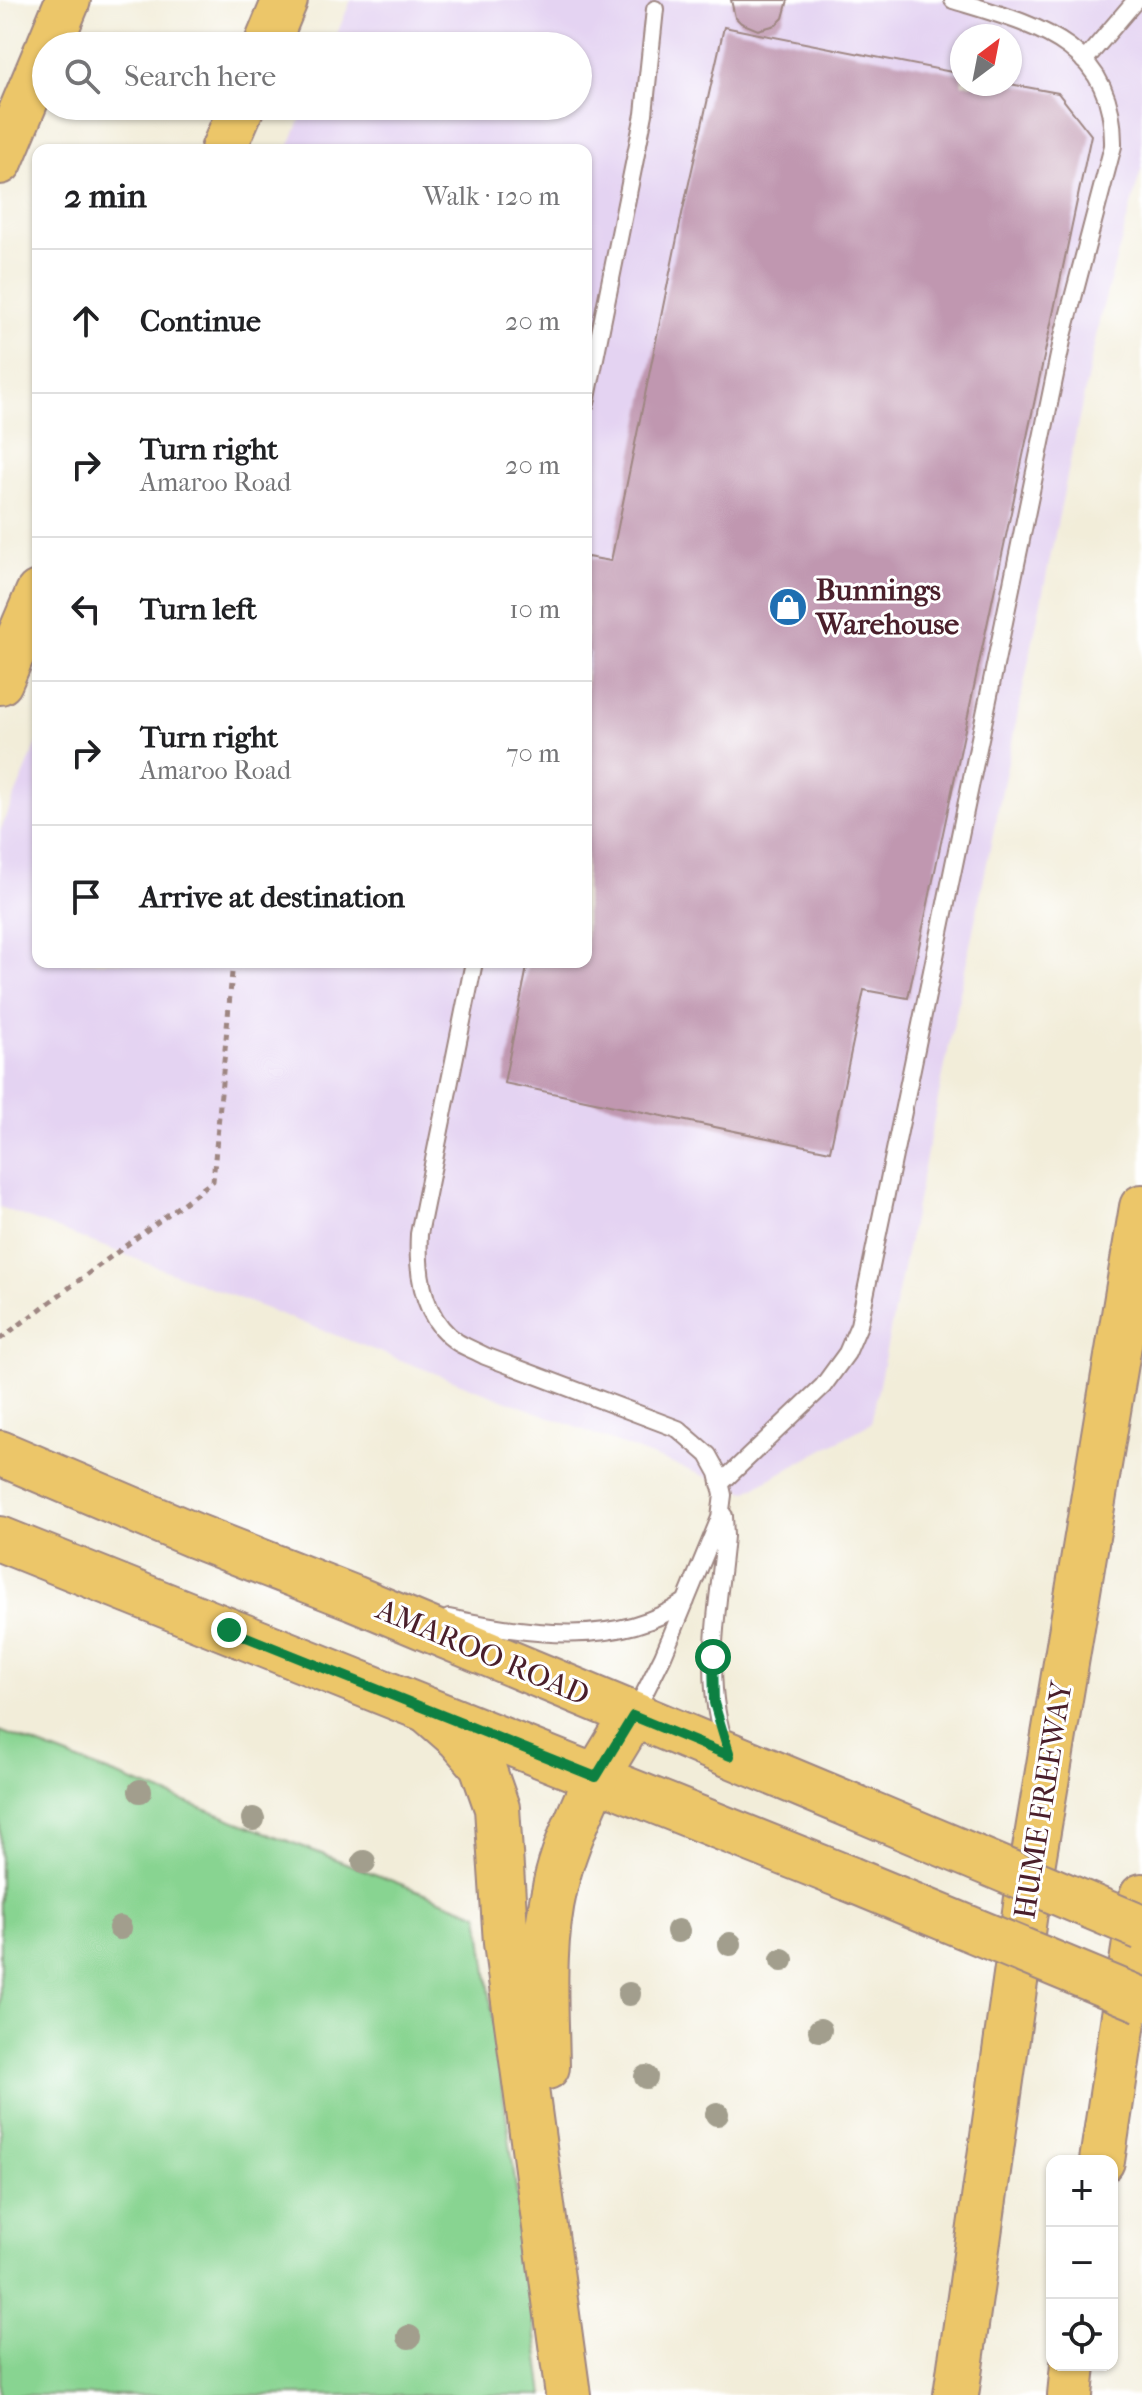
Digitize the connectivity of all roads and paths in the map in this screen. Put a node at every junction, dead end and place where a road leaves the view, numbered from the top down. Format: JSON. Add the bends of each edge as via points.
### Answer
{"nodes":[{"id":1,"x":68,"y":0,"type":"edge"},
{"id":2,"x":285,"y":0,"type":"edge"},
{"id":3,"x":953,"y":0,"type":"edge"},
{"id":4,"x":1136,"y":0,"type":"edge"},
{"id":5,"x":655,"y":9,"type":"dead end"},
{"id":6,"x":55,"y":32,"type":"edge"},
{"id":7,"x":272,"y":32,"type":"edge"},
{"id":8,"x":1084,"y":61,"type":"junction"},
{"id":9,"x":32,"y":85,"type":"edge"},
{"id":10,"x":236,"y":120,"type":"edge"},
{"id":11,"x":226,"y":144,"type":"edge"},
{"id":12,"x":0,"y":162,"type":"edge"},
{"id":13,"x":592,"y":373,"type":"edge"},
{"id":14,"x":32,"y":607,"type":"edge"},
{"id":15,"x":0,"y":682,"type":"edge"},
{"id":16,"x":232,"y":968,"type":"edge"},
{"id":17,"x":473,"y":968,"type":"edge"},
{"id":18,"x":1142,"y":1207,"type":"edge"},
{"id":19,"x":0,"y":1339,"type":"edge"},
{"id":20,"x":0,"y":1453,"type":"edge"},
{"id":21,"x":722,"y":1489,"type":"junction"},
{"id":22,"x":8,"y":1544,"type":"edge"},
{"id":23,"x":354,"y":1598,"type":"junction"},
{"id":24,"x":687,"y":1600,"type":"junction"},
{"id":25,"x":427,"y":1710,"type":"junction"},
{"id":26,"x":633,"y":1716,"type":"junction"},
{"id":27,"x":730,"y":1756,"type":"junction"},
{"id":28,"x":596,"y":1777,"type":"junction"},
{"id":29,"x":1142,"y":1896,"type":"edge"},
{"id":30,"x":1142,"y":1928,"type":"edge"},
{"id":31,"x":1142,"y":2000,"type":"edge"},
{"id":32,"x":1103,"y":2155,"type":"edge"},
{"id":33,"x":553,"y":2293,"type":"junction"},
{"id":34,"x":1072,"y":2371,"type":"edge"},
{"id":35,"x":568,"y":2395,"type":"edge"},
{"id":36,"x":956,"y":2395,"type":"edge"},
{"id":37,"x":1070,"y":2395,"type":"edge"}],
"edges":[{"from":1,"to":6,"type":"main road"},
{"from":2,"to":7,"type":"main road"},
{"from":3,"to":8,"type":"lane","via":[[1021,21],[1064,42]]},
{"from":4,"to":8,"type":"lane"},
{"from":5,"to":13,"type":"lane","via":[[644,114]]},
{"from":8,"to":21,"type":"lane","via":[[1106,92],[1113,146],[1063,336],[859,1325],[823,1386]]},
{"from":9,"to":12,"type":"main road"},
{"from":10,"to":11,"type":"main road"},
{"from":14,"to":15,"type":"main road"},
{"from":16,"to":19,"type":"path","via":[[213,1181]]},
{"from":17,"to":21,"type":"lane","via":[[419,1234],[424,1296],[442,1328],[457,1342],[678,1429],[708,1455]]},
{"from":18,"to":36,"type":"main road","name":"HUME FREEWAY","via":[[1028,1891]]},
{"from":20,"to":23,"type":"main road","name":"AMAROO ROAD"},
{"from":21,"to":24,"type":"lane","via":[[720,1518]]},
{"from":21,"to":27,"type":"lane","via":[[725,1536],[713,1657],[714,1703]]},
{"from":22,"to":25,"type":"main road"},
{"from":23,"to":24,"type":"lane","via":[[505,1630],[576,1632],[618,1631],[647,1623]]},
{"from":23,"to":26,"type":"main road","name":"AMAROO ROAD"},
{"from":24,"to":26,"type":"lane"},
{"from":25,"to":28,"type":"main road"},
{"from":25,"to":33,"type":"main road","via":[[482,1765],[497,1808],[506,1943]]},
{"from":26,"to":27,"type":"main road","name":"AMAROO ROAD"},
{"from":26,"to":28,"type":"main road"},
{"from":27,"to":30,"type":"main road","name":"AMAROO ROAD","bridge":true},
{"from":28,"to":31,"type":"main road","bridge":true},
{"from":28,"to":33,"type":"main road","via":[[555,1885],[547,1930]]},
{"from":29,"to":32,"type":"main road"},
{"from":33,"to":35,"type":"main road"},
{"from":34,"to":37,"type":"main road"}]}
